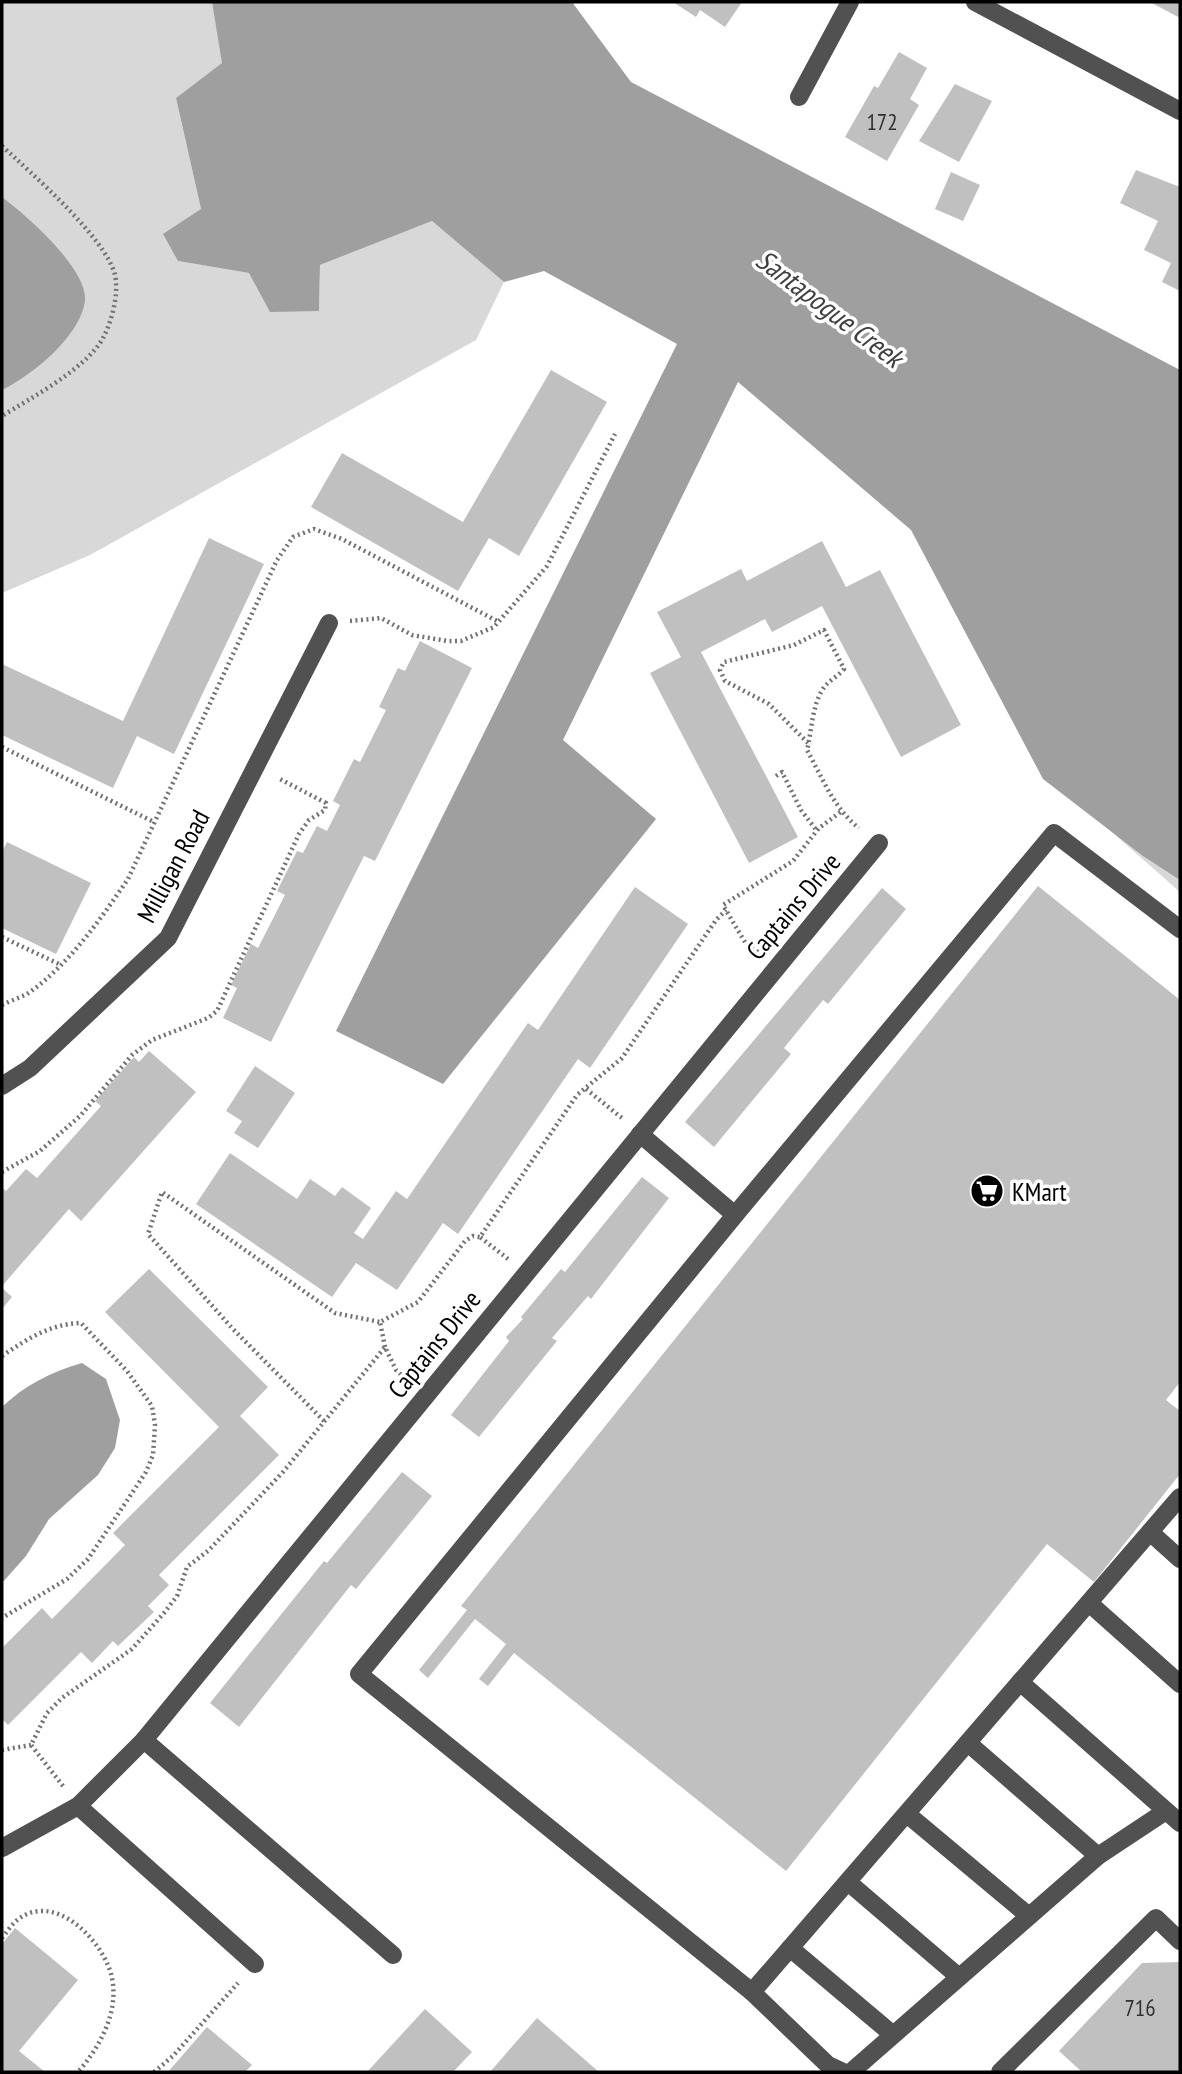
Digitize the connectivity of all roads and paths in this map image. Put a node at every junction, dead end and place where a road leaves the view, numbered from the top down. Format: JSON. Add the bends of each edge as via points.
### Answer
{"nodes":[{"id":1,"x":850,"y":2,"type":"edge"},
{"id":2,"x":975,"y":2,"type":"edge"},
{"id":3,"x":799,"y":97,"type":"dead end"},
{"id":4,"x":1180,"y":111,"type":"edge"},
{"id":5,"x":2,"y":146,"type":"edge"},
{"id":6,"x":2,"y":416,"type":"edge"},
{"id":7,"x":615,"y":434,"type":"dead end"},
{"id":8,"x":499,"y":622,"type":"junction"},
{"id":9,"x":329,"y":623,"type":"joint"},
{"id":10,"x":808,"y":743,"type":"junction"},
{"id":11,"x":2,"y":747,"type":"edge"},
{"id":12,"x":256,"y":767,"type":"junction"},
{"id":13,"x":776,"y":776,"type":"dead end"},
{"id":14,"x":842,"y":811,"type":"junction"},
{"id":15,"x":154,"y":822,"type":"junction"},
{"id":16,"x":817,"y":831,"type":"junction"},
{"id":17,"x":879,"y":843,"type":"joint"},
{"id":18,"x":726,"y":910,"type":"junction"},
{"id":19,"x":1180,"y":929,"type":"edge"},
{"id":20,"x":2,"y":937,"type":"edge"},
{"id":21,"x":59,"y":964,"type":"junction"},
{"id":22,"x":777,"y":967,"type":"junction"},
{"id":23,"x":2,"y":1005,"type":"edge"},
{"id":24,"x":2,"y":1086,"type":"edge"},
{"id":25,"x":586,"y":1089,"type":"junction"},
{"id":26,"x":635,"y":1130,"type":"junction"},
{"id":27,"x":2,"y":1172,"type":"edge"},
{"id":28,"x":735,"y":1215,"type":"junction"},
{"id":29,"x":480,"y":1237,"type":"junction"},
{"id":30,"x":525,"y":1274,"type":"junction"},
{"id":31,"x":380,"y":1322,"type":"junction"},
{"id":32,"x":385,"y":1347,"type":"junction"},
{"id":33,"x":2,"y":1356,"type":"edge"},
{"id":34,"x":425,"y":1397,"type":"junction"},
{"id":35,"x":324,"y":1421,"type":"junction"},
{"id":36,"x":1180,"y":1497,"type":"edge"},
{"id":37,"x":1150,"y":1532,"type":"junction"},
{"id":38,"x":1180,"y":1559,"type":"edge"},
{"id":39,"x":1088,"y":1603,"type":"junction"},
{"id":40,"x":2,"y":1618,"type":"edge"},
{"id":41,"x":1020,"y":1682,"type":"junction"},
{"id":42,"x":1180,"y":1684,"type":"edge"},
{"id":43,"x":144,"y":1740,"type":"junction"},
{"id":44,"x":968,"y":1743,"type":"junction"},
{"id":45,"x":31,"y":1745,"type":"junction"},
{"id":46,"x":2,"y":1750,"type":"edge"},
{"id":47,"x":78,"y":1806,"type":"junction"},
{"id":48,"x":1166,"y":1811,"type":"junction"},
{"id":49,"x":907,"y":1814,"type":"junction"},
{"id":50,"x":1180,"y":1823,"type":"edge"},
{"id":51,"x":2,"y":1847,"type":"edge"},
{"id":52,"x":1098,"y":1856,"type":"junction"},
{"id":53,"x":848,"y":1882,"type":"junction"},
{"id":54,"x":1029,"y":1916,"type":"junction"},
{"id":55,"x":2,"y":1938,"type":"edge"},
{"id":56,"x":1180,"y":1941,"type":"edge"},
{"id":57,"x":790,"y":1948,"type":"junction"},
{"id":58,"x":393,"y":1955,"type":"dead end"},
{"id":59,"x":255,"y":1964,"type":"joint"},
{"id":60,"x":959,"y":1977,"type":"junction"},
{"id":61,"x":752,"y":1992,"type":"junction"},
{"id":62,"x":892,"y":2034,"type":"junction"},
{"id":63,"x":78,"y":2072,"type":"edge"},
{"id":64,"x":154,"y":2072,"type":"edge"},
{"id":65,"x":843,"y":2072,"type":"edge"},
{"id":66,"x":851,"y":2072,"type":"edge"},
{"id":67,"x":1000,"y":2072,"type":"edge"}],
"edges":[{"from":1,"to":3,"type":"street"},
{"from":2,"to":4,"type":"street"},
{"from":5,"to":6,"type":"path","via":[[50,190],[102,249],[115,275],[115,303],[103,339],[69,374]]},
{"from":7,"to":8,"type":"path","via":[[547,566]]},
{"from":8,"to":9,"type":"path","via":[[461,641],[412,635],[380,618]]},
{"from":8,"to":15,"type":"path","via":[[342,539],[314,529],[293,537],[277,560]]},
{"from":9,"to":12,"type":"street","name":"Milligan Road"},
{"from":10,"to":10,"type":"path","via":[[818,698],[844,669],[824,630],[794,645],[724,662],[720,670],[724,681],[769,704]]},
{"from":10,"to":14,"type":"path","via":[[807,750]]},
{"from":11,"to":15,"type":"path"},
{"from":12,"to":24,"type":"street","name":"Milligan Road","via":[[168,938],[30,1068]]},
{"from":12,"to":27,"type":"path","via":[[326,803],[325,810],[309,820],[299,834],[217,1011],[152,1040],[132,1055],[80,1116],[40,1152]]},
{"from":13,"to":16,"type":"path","via":[[782,772]]},
{"from":14,"to":16,"type":"path"},
{"from":14,"to":17,"type":"path"},
{"from":15,"to":21,"type":"path","via":[[128,879],[96,925]]},
{"from":16,"to":18,"type":"path","via":[[793,861],[723,905]]},
{"from":17,"to":22,"type":"street","name":"Captains Drive"},
{"from":18,"to":22,"type":"path","via":[[746,944]]},
{"from":18,"to":25,"type":"path","via":[[622,1058]]},
{"from":19,"to":28,"type":"street","via":[[1054,833]]},
{"from":20,"to":21,"type":"path"},
{"from":21,"to":23,"type":"path","via":[[26,994]]},
{"from":22,"to":26,"type":"street","name":"Captains Drive"},
{"from":25,"to":26,"type":"path"},
{"from":25,"to":29,"type":"path","via":[[577,1094]]},
{"from":26,"to":28,"type":"street"},
{"from":26,"to":30,"type":"street","name":"Captains Drive"},
{"from":28,"to":61,"type":"street","via":[[359,1674]]},
{"from":29,"to":30,"type":"path"},
{"from":29,"to":31,"type":"path","via":[[465,1241],[418,1302]]},
{"from":30,"to":34,"type":"street","name":"Captains Drive"},
{"from":31,"to":32,"type":"path"},
{"from":31,"to":35,"type":"path","via":[[335,1312],[162,1192],[148,1234]]},
{"from":32,"to":34,"type":"path","via":[[396,1370]]},
{"from":32,"to":35,"type":"path"},
{"from":33,"to":40,"type":"path","via":[[43,1331],[63,1323],[81,1323],[140,1386],[152,1406],[155,1425],[153,1455],[146,1472],[101,1544],[67,1579]]},
{"from":34,"to":43,"type":"street","name":"Captains Drive"},
{"from":35,"to":45,"type":"path","via":[[283,1472],[187,1567],[177,1596],[140,1640],[62,1698],[47,1713]]},
{"from":36,"to":37,"type":"street"},
{"from":37,"to":38,"type":"street"},
{"from":37,"to":39,"type":"street"},
{"from":39,"to":41,"type":"street"},
{"from":39,"to":42,"type":"street"},
{"from":41,"to":44,"type":"street"},
{"from":41,"to":48,"type":"street"},
{"from":43,"to":47,"type":"street","name":"Captains Drive"},
{"from":43,"to":58,"type":"street"},
{"from":44,"to":49,"type":"street"},
{"from":44,"to":52,"type":"street"},
{"from":45,"to":46,"type":"path"},
{"from":45,"to":47,"type":"path"},
{"from":47,"to":51,"type":"street","name":"Captains Drive"},
{"from":47,"to":59,"type":"street"},
{"from":48,"to":50,"type":"street"},
{"from":48,"to":52,"type":"street"},
{"from":49,"to":53,"type":"street"},
{"from":49,"to":54,"type":"street"},
{"from":52,"to":54,"type":"street"},
{"from":53,"to":57,"type":"street"},
{"from":53,"to":60,"type":"street"},
{"from":54,"to":60,"type":"street"},
{"from":55,"to":63,"type":"path","via":[[20,1918],[52,1912],[85,1931],[96,1944],[112,1979],[112,1997],[105,2032]]},
{"from":56,"to":67,"type":"street","via":[[1156,1918]]},
{"from":57,"to":61,"type":"street"},
{"from":57,"to":62,"type":"street"},
{"from":59,"to":64,"type":"path"},
{"from":60,"to":62,"type":"street"},
{"from":61,"to":65,"type":"street","via":[[828,2065]]},
{"from":62,"to":66,"type":"street"}]}
